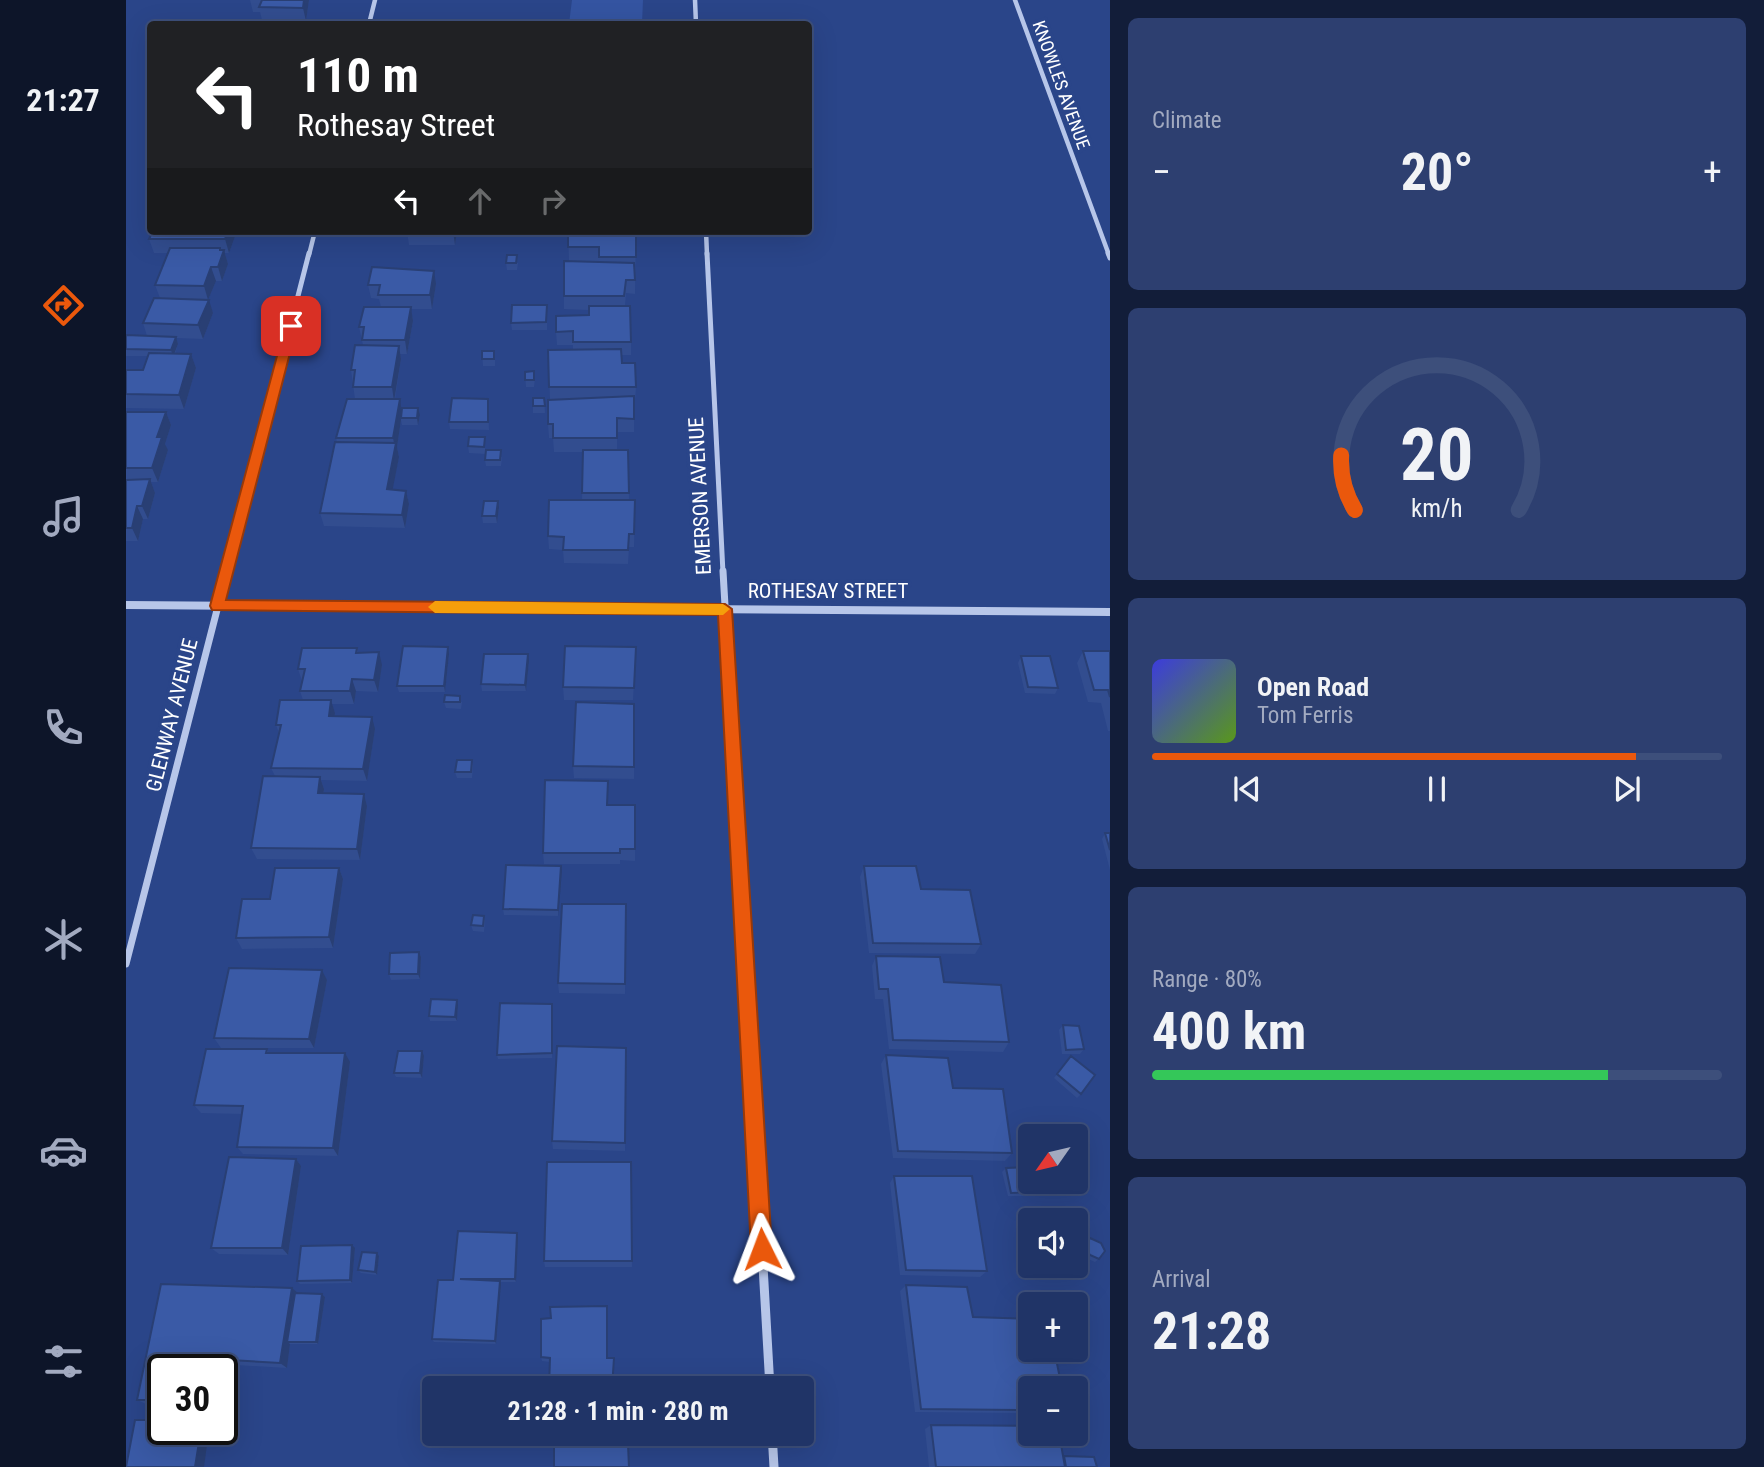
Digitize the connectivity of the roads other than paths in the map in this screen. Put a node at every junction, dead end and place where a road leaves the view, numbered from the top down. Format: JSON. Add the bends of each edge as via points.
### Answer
{"nodes":[{"id":1,"x":375,"y":0,"type":"edge"},
{"id":2,"x":695,"y":0,"type":"edge"},
{"id":3,"x":1015,"y":0,"type":"edge"},
{"id":4,"x":370,"y":21,"type":"edge"},
{"id":5,"x":696,"y":21,"type":"edge"},
{"id":6,"x":314,"y":235,"type":"edge"},
{"id":7,"x":706,"y":235,"type":"edge"},
{"id":8,"x":1110,"y":258,"type":"edge"},
{"id":9,"x":126,"y":605,"type":"edge"},
{"id":10,"x":218,"y":606,"type":"junction"},
{"id":11,"x":725,"y":609,"type":"junction"},
{"id":12,"x":1110,"y":612,"type":"edge"},
{"id":13,"x":126,"y":964,"type":"edge"},
{"id":14,"x":769,"y":1376,"type":"edge"},
{"id":15,"x":773,"y":1446,"type":"edge"},
{"id":16,"x":774,"y":1467,"type":"edge"}],
"edges":[{"from":1,"to":4,"type":"street"},
{"from":2,"to":5,"type":"street"},
{"from":3,"to":8,"type":"street","name":"KNOWLES AVENUE"},
{"from":6,"to":10,"type":"street","name":"GLENWAY AVENUE"},
{"from":7,"to":11,"type":"street","name":"EMERSON AVENUE"},
{"from":9,"to":10,"type":"street","name":"ROTHESAY STREET"},
{"from":10,"to":11,"type":"street","name":"ROTHESAY STREET"},
{"from":10,"to":13,"type":"street","name":"GLENWAY AVENUE"},
{"from":11,"to":12,"type":"street","name":"ROTHESAY STREET"},
{"from":11,"to":14,"type":"street","name":"EMERSON AVENUE"},
{"from":15,"to":16,"type":"street"}]}
